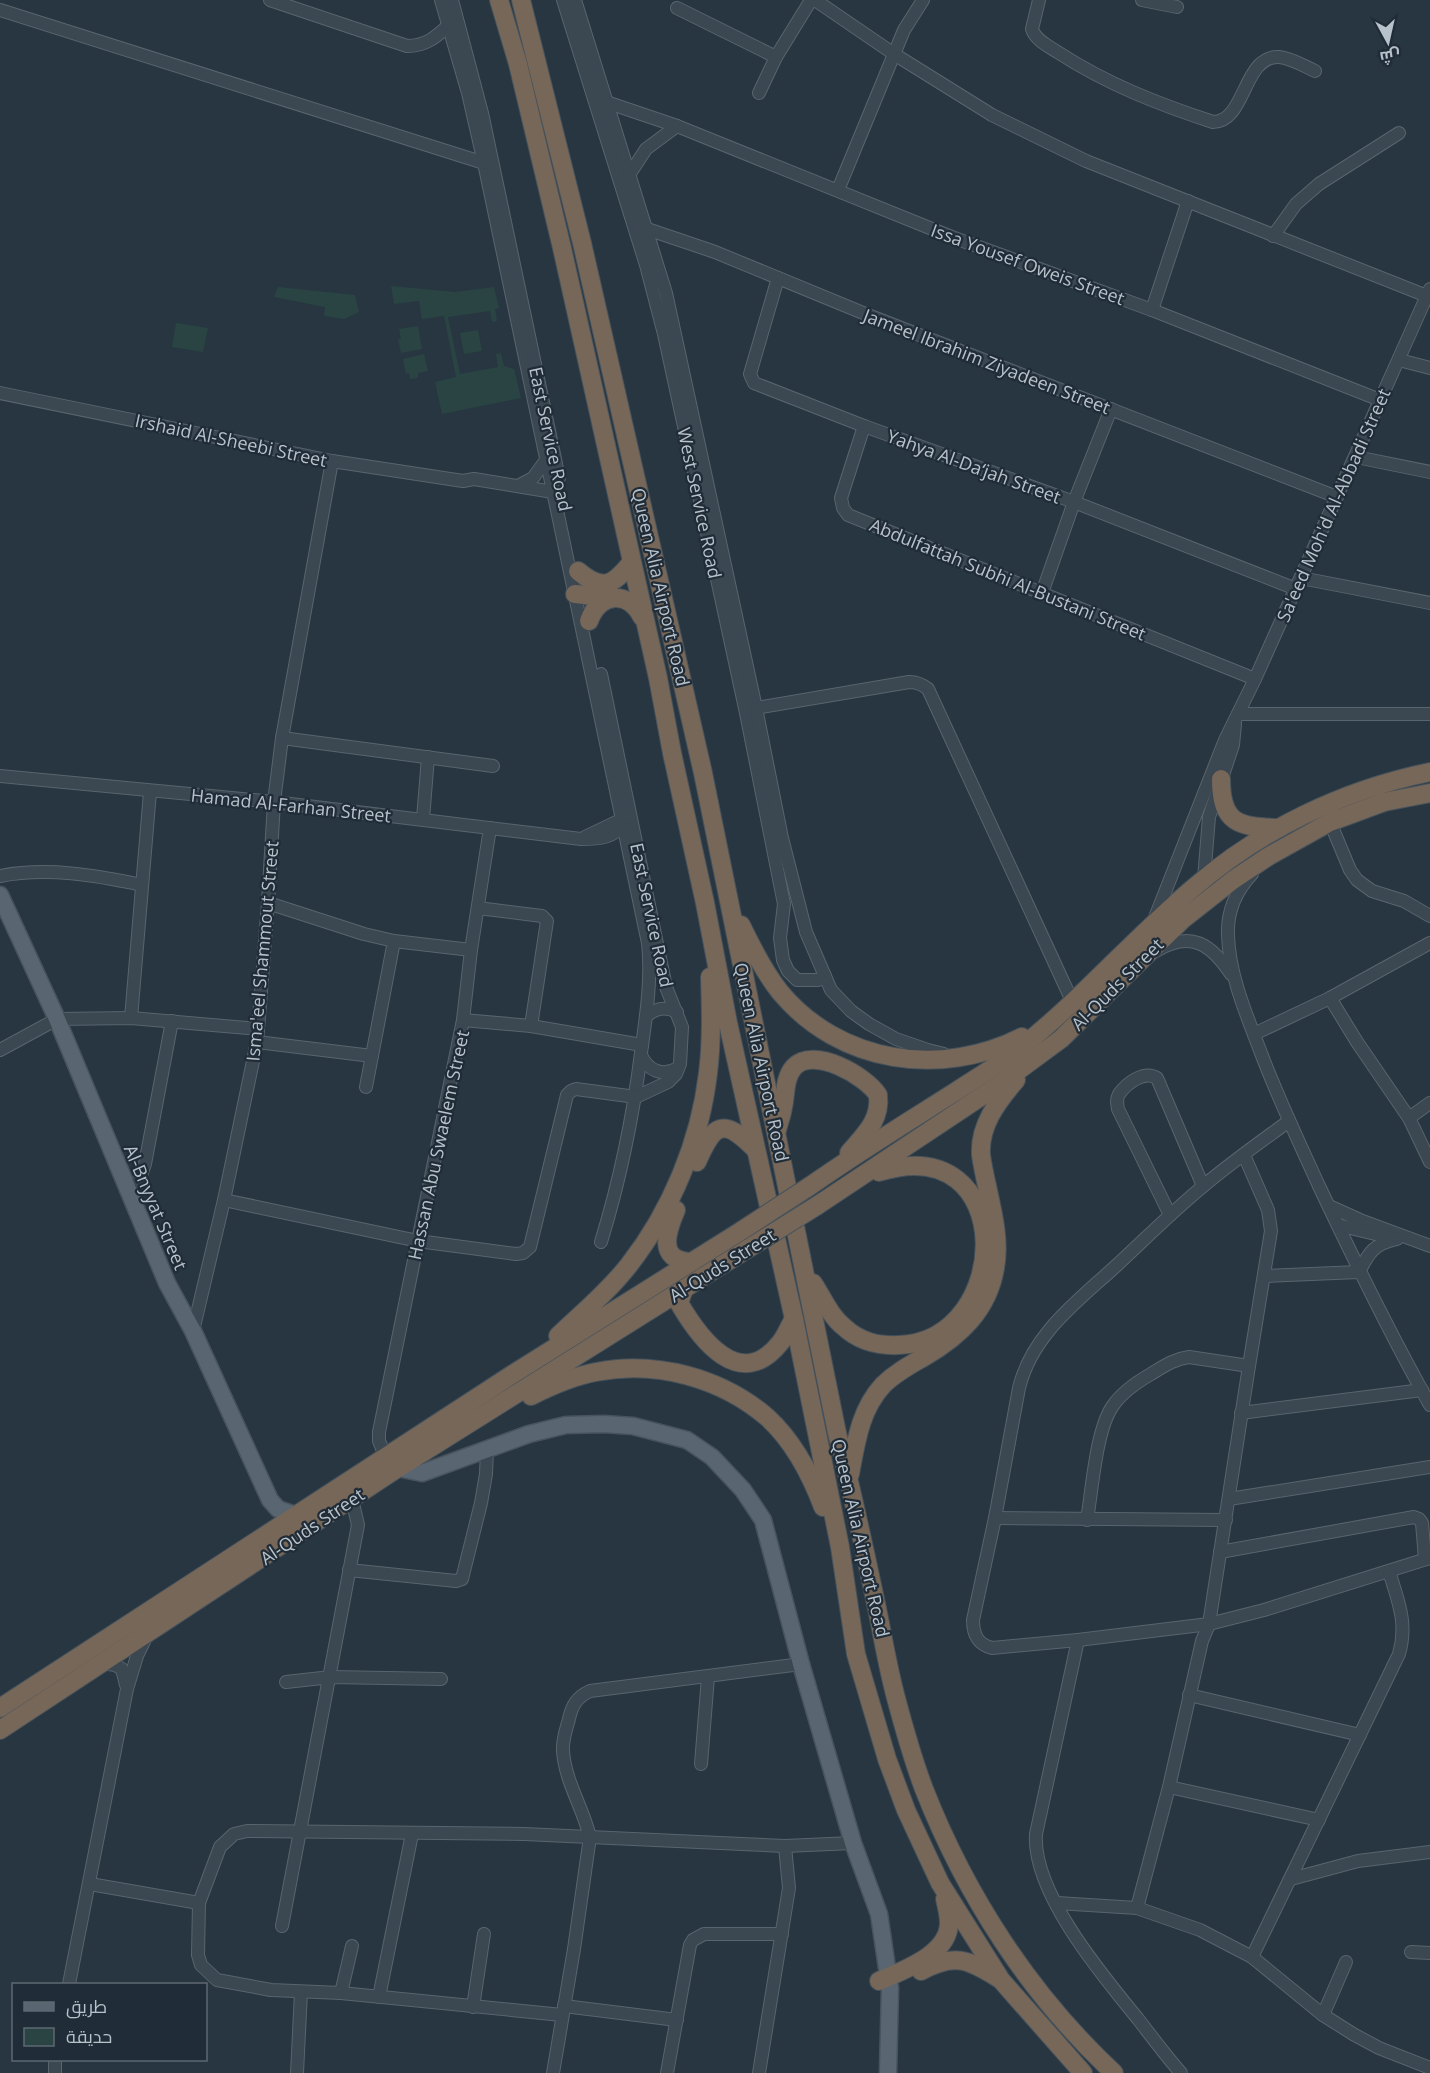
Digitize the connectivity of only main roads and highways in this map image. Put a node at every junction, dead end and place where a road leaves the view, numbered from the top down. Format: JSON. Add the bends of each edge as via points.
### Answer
{"nodes":[{"id":1,"x":499,"y":0,"type":"edge"},
{"id":2,"x":521,"y":0,"type":"edge"},
{"id":3,"x":631,"y":563,"type":"junction"},
{"id":4,"x":578,"y":571,"type":"road end"},
{"id":5,"x":579,"y":594,"type":"road end"},
{"id":6,"x":613,"y":598,"type":"junction"},
{"id":7,"x":644,"y":620,"type":"junction"},
{"id":8,"x":589,"y":621,"type":"road end"},
{"id":9,"x":1430,"y":772,"type":"edge"},
{"id":10,"x":1400,"y":778,"type":"junction"},
{"id":11,"x":1221,"y":779,"type":"road end"},
{"id":12,"x":1430,"y":793,"type":"edge"},
{"id":13,"x":1406,"y":798,"type":"junction"},
{"id":14,"x":1279,"y":828,"type":"junction"},
{"id":15,"x":1208,"y":887,"type":"junction"},
{"id":16,"x":0,"y":895,"type":"edge"},
{"id":17,"x":730,"y":900,"type":"junction"},
{"id":18,"x":705,"y":903,"type":"junction"},
{"id":19,"x":1053,"y":1021,"type":"junction"},
{"id":20,"x":1034,"y":1060,"type":"junction"},
{"id":21,"x":776,"y":1132,"type":"junction"},
{"id":22,"x":755,"y":1149,"type":"junction"},
{"id":23,"x":848,"y":1161,"type":"junction"},
{"id":24,"x":863,"y":1177,"type":"junction"},
{"id":25,"x":692,"y":1262,"type":"junction"},
{"id":26,"x":806,"y":1273,"type":"junction"},
{"id":27,"x":684,"y":1289,"type":"junction"},
{"id":28,"x":794,"y":1318,"type":"junction"},
{"id":29,"x":530,"y":1365,"type":"junction"},
{"id":30,"x":474,"y":1420,"type":"junction"},
{"id":31,"x":392,"y":1463,"type":"junction"},
{"id":32,"x":849,"y":1478,"type":"junction"},
{"id":33,"x":298,"y":1516,"type":"junction"},
{"id":34,"x":840,"y":1547,"type":"junction"},
{"id":35,"x":0,"y":1708,"type":"edge"},
{"id":36,"x":0,"y":1730,"type":"edge"},
{"id":37,"x":940,"y":1883,"type":"junction"},
{"id":38,"x":1001,"y":1980,"type":"junction"},
{"id":39,"x":885,"y":1984,"type":"junction"},
{"id":40,"x":877,"y":2073,"type":"edge"},
{"id":41,"x":888,"y":2073,"type":"edge"},
{"id":42,"x":1083,"y":2073,"type":"edge"},
{"id":43,"x":1114,"y":2073,"type":"edge"}],
"edges":[{"from":1,"to":3,"type":"highway","name":"Queen Alia Airport Road","via":[[562,248]]},
{"from":2,"to":17,"type":"highway","name":"Queen Alia Airport Road","via":[[585,254]]},
{"from":3,"to":4,"type":"highway","via":[[619,578],[606,584],[591,582]]},
{"from":3,"to":7,"type":"highway","name":"Queen Alia Airport Road"},
{"from":5,"to":6,"type":"highway"},
{"from":6,"to":7,"type":"highway","via":[[635,605]]},
{"from":6,"to":8,"type":"highway","via":[[597,606]]},
{"from":7,"to":18,"type":"highway","name":"Queen Alia Airport Road"},
{"from":9,"to":10,"type":"highway","name":"Al-Quds Street"},
{"from":10,"to":13,"type":"highway","via":[[1409,786]]},
{"from":10,"to":14,"type":"highway","name":"Al-Quds Street","via":[[1351,794]]},
{"from":11,"to":14,"type":"highway","via":[[1222,803],[1232,818],[1249,826]]},
{"from":12,"to":13,"type":"highway","name":"Al-Quds Street"},
{"from":13,"to":15,"type":"highway","name":"Al-Quds Street","via":[[1330,822]]},
{"from":14,"to":15,"type":"highway","name":"Al-Quds Street","via":[[1246,848]]},
{"from":15,"to":19,"type":"highway","name":"Al-Quds Street","via":[[1152,926]]},
{"from":15,"to":20,"type":"highway","name":"Al-Quds Street","via":[[1142,959],[1061,1039]]},
{"from":16,"to":33,"type":"main road","name":"Al-Bnyyat Street","via":[[57,1019],[170,1291],[193,1331],[241,1454],[274,1505]]},
{"from":17,"to":19,"type":"highway","via":[[774,984],[814,1024],[856,1046],[899,1058],[968,1057],[1001,1047]]},
{"from":17,"to":21,"type":"highway","name":"Queen Alia Airport Road"},
{"from":18,"to":22,"type":"highway","name":"Queen Alia Airport Road"},
{"from":18,"to":29,"type":"highway","via":[[712,1025],[708,1074],[683,1172],[629,1266]]},
{"from":19,"to":23,"type":"highway","name":"Al-Quds Street","via":[[1010,1056]]},
{"from":20,"to":24,"type":"highway","name":"Al-Quds Street"},
{"from":20,"to":32,"type":"highway","via":[[992,1112],[981,1141],[996,1245],[996,1266],[985,1301],[958,1335],[906,1367],[873,1398],[860,1423]]},
{"from":21,"to":23,"type":"highway","via":[[793,1068],[807,1060],[835,1065],[864,1079],[879,1102],[874,1122],[849,1152]]},
{"from":21,"to":26,"type":"highway","name":"Queen Alia Airport Road"},
{"from":22,"to":25,"type":"highway","via":[[734,1130],[726,1128],[717,1130],[705,1142],[666,1239],[676,1259]]},
{"from":22,"to":28,"type":"highway","name":"Queen Alia Airport Road"},
{"from":23,"to":25,"type":"highway","name":"Al-Quds Street","bridge":true},
{"from":24,"to":26,"type":"highway","via":[[893,1167],[925,1165],[947,1173],[970,1193],[981,1215],[986,1247],[982,1270],[968,1304],[945,1329],[922,1342],[875,1344],[862,1340],[835,1318]]},
{"from":24,"to":27,"type":"highway","name":"Al-Quds Street","bridge":true},
{"from":25,"to":29,"type":"highway","name":"Al-Quds Street"},
{"from":26,"to":32,"type":"highway","name":"Queen Alia Airport Road"},
{"from":27,"to":28,"type":"highway","via":[[679,1303],[696,1331],[713,1349],[740,1364],[758,1360],[772,1351]]},
{"from":27,"to":30,"type":"highway","name":"Al-Quds Street"},
{"from":28,"to":34,"type":"highway","name":"Queen Alia Airport Road"},
{"from":29,"to":31,"type":"highway","name":"Al-Quds Street"},
{"from":30,"to":31,"type":"highway","name":"Al-Quds Street"},
{"from":30,"to":34,"type":"highway","via":[[551,1386],[595,1372],[656,1369],[701,1379],[740,1397],[769,1419],[814,1483]]},
{"from":31,"to":33,"type":"highway","name":"Al-Quds Street"},
{"from":31,"to":36,"type":"highway","name":"Al-Quds Street","via":[[352,1499]]},
{"from":31,"to":39,"type":"main road","via":[[422,1473],[529,1434],[566,1425],[604,1424],[633,1426],[687,1440],[712,1457],[743,1490],[763,1521],[853,1843],[883,1928]]},
{"from":32,"to":43,"type":"highway","name":"Queen Alia Airport Road","via":[[896,1697],[937,1818],[984,1911],[1023,1972]]},
{"from":33,"to":35,"type":"highway","name":"Al-Quds Street"},
{"from":34,"to":37,"type":"highway","name":"Queen Alia Airport Road","via":[[856,1654],[906,1810]]},
{"from":37,"to":38,"type":"highway","name":"Queen Alia Airport Road"},
{"from":37,"to":39,"type":"highway","via":[[949,1923],[944,1942]]},
{"from":38,"to":39,"type":"highway","via":[[977,1965],[957,1959]]},
{"from":38,"to":42,"type":"highway","name":"Queen Alia Airport Road"},
{"from":39,"to":40,"type":"main road"},
{"from":39,"to":41,"type":"main road"}]}
